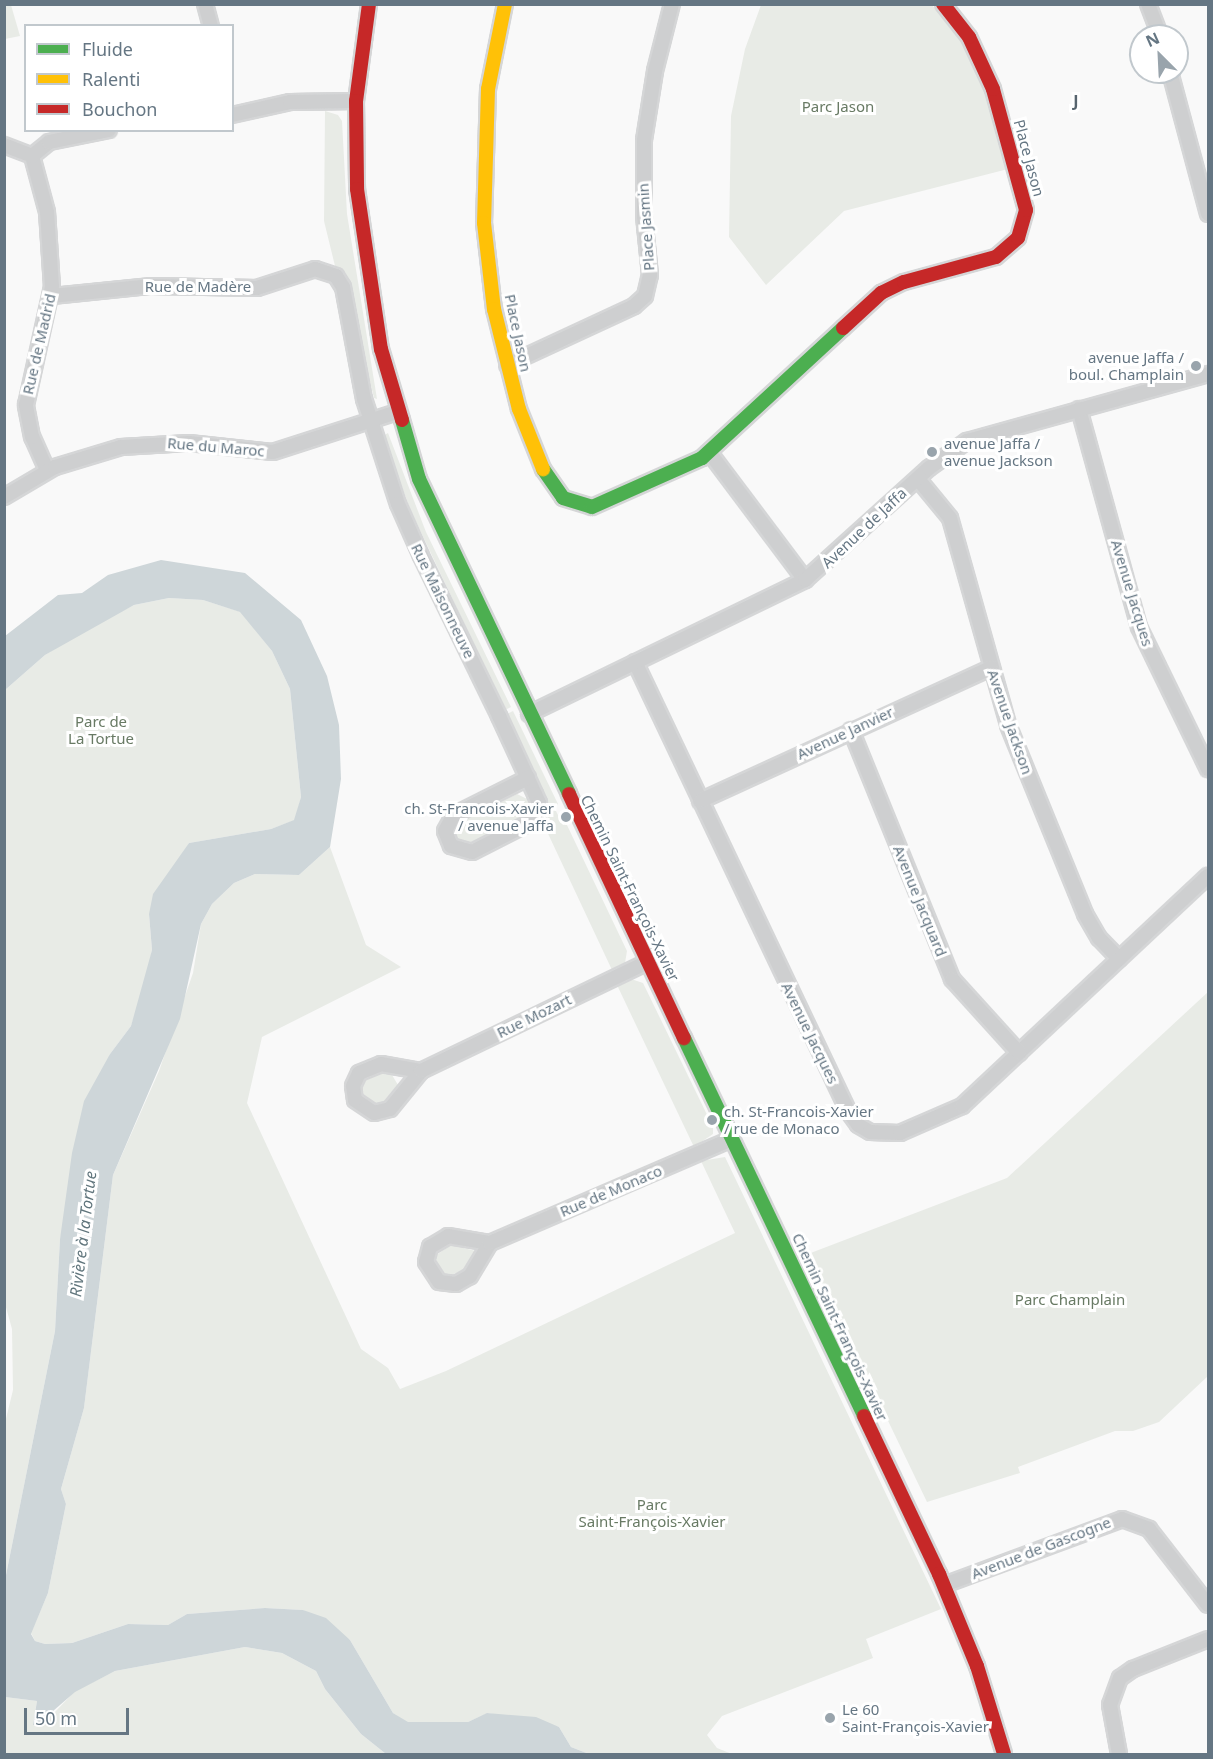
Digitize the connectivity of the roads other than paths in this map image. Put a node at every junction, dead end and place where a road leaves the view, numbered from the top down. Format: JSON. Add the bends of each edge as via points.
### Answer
{"nodes":[{"id":1,"x":205,"y":4,"type":"edge"},
{"id":2,"x":369,"y":4,"type":"edge"},
{"id":3,"x":505,"y":4,"type":"edge"},
{"id":4,"x":672,"y":4,"type":"edge"},
{"id":5,"x":943,"y":4,"type":"edge"},
{"id":6,"x":1148,"y":4,"type":"edge"},
{"id":7,"x":210,"y":24,"type":"edge"},
{"id":8,"x":1156,"y":24,"type":"edge"},
{"id":9,"x":1173,"y":84,"type":"edge"},
{"id":10,"x":356,"y":101,"type":"junction"},
{"id":11,"x":234,"y":115,"type":"edge"},
{"id":12,"x":99,"y":132,"type":"edge"},
{"id":13,"x":4,"y":145,"type":"edge"},
{"id":14,"x":32,"y":156,"type":"junction"},
{"id":15,"x":1209,"y":214,"type":"edge"},
{"id":16,"x":52,"y":296,"type":"junction"},
{"id":17,"x":507,"y":365,"type":"junction"},
{"id":18,"x":1209,"y":374,"type":"edge"},
{"id":19,"x":1079,"y":409,"type":"junction"},
{"id":20,"x":397,"y":412,"type":"junction"},
{"id":21,"x":370,"y":419,"type":"junction"},
{"id":22,"x":710,"y":452,"type":"junction"},
{"id":23,"x":47,"y":470,"type":"junction"},
{"id":24,"x":918,"y":478,"type":"junction"},
{"id":25,"x":4,"y":497,"type":"edge"},
{"id":26,"x":805,"y":580,"type":"junction"},
{"id":27,"x":635,"y":662,"type":"junction"},
{"id":28,"x":992,"y":668,"type":"junction"},
{"id":29,"x":529,"y":714,"type":"junction"},
{"id":30,"x":850,"y":730,"type":"junction"},
{"id":31,"x":1209,"y":769,"type":"edge"},
{"id":32,"x":528,"y":778,"type":"junction"},
{"id":33,"x":700,"y":801,"type":"junction"},
{"id":34,"x":1209,"y":876,"type":"edge"},
{"id":35,"x":1119,"y":959,"type":"junction"},
{"id":36,"x":647,"y":962,"type":"junction"},
{"id":37,"x":1018,"y":1053,"type":"junction"},
{"id":38,"x":421,"y":1071,"type":"junction"},
{"id":39,"x":732,"y":1139,"type":"junction"},
{"id":40,"x":490,"y":1243,"type":"junction"},
{"id":41,"x":944,"y":1585,"type":"junction"},
{"id":42,"x":1209,"y":1605,"type":"edge"},
{"id":43,"x":1209,"y":1639,"type":"edge"},
{"id":44,"x":1004,"y":1755,"type":"edge"},
{"id":45,"x":1119,"y":1755,"type":"edge"}],
"edges":[{"from":1,"to":7,"type":"street"},
{"from":2,"to":10,"type":"street","name":"Chemin Saint-François-Xavier"},
{"from":3,"to":17,"type":"street","name":"Place Jason","via":[[488,89],[483,180],[490,280]]},
{"from":4,"to":17,"type":"street","name":"Place Jasmin","via":[[655,70],[644,140],[644,216],[650,275],[645,296],[634,306]]},
{"from":5,"to":22,"type":"street","name":"Place Jason","via":[[969,37],[993,89],[1024,200],[1025,219],[1018,238],[996,257],[904,282],[881,293]]},
{"from":6,"to":8,"type":"street"},
{"from":9,"to":15,"type":"street"},
{"from":10,"to":11,"type":"street","via":[[290,102]]},
{"from":10,"to":20,"type":"street","name":"Chemin Saint-François-Xavier","via":[[355,168],[363,238],[377,328]]},
{"from":12,"to":14,"type":"street","via":[[49,142]]},
{"from":13,"to":14,"type":"street"},
{"from":14,"to":16,"type":"street","name":"Rue de Madrid","via":[[49,229]]},
{"from":16,"to":21,"type":"street","name":"Rue de Madère","via":[[151,286],[246,289],[276,283],[308,270],[329,271],[343,287]]},
{"from":16,"to":23,"type":"street","name":"Rue de Madrid","via":[[26,405],[32,437]]},
{"from":17,"to":22,"type":"street","name":"Place Jason","via":[[541,466],[556,492],[570,502],[592,507],[606,504]]},
{"from":18,"to":19,"type":"street","name":"Avenue de Jaffa"},
{"from":19,"to":24,"type":"street","name":"Avenue de Jaffa","via":[[967,441]]},
{"from":19,"to":31,"type":"street","name":"Avenue Jacques","via":[[1144,642]]},
{"from":20,"to":21,"type":"street","name":"Rue du Maroc"},
{"from":20,"to":29,"type":"street","name":"Chemin Saint-François-Xavier","via":[[434,514]]},
{"from":21,"to":23,"type":"street","name":"Rue du Maroc","via":[[280,451],[154,443],[107,450]]},
{"from":21,"to":32,"type":"street","name":"Rue Maisonneuve","via":[[409,530]]},
{"from":22,"to":26,"type":"street"},
{"from":23,"to":25,"type":"street","name":"Rue du Maroc"},
{"from":24,"to":26,"type":"street","name":"Avenue de Jaffa"},
{"from":24,"to":28,"type":"street","name":"Avenue Jackson","via":[[950,518]]},
{"from":26,"to":27,"type":"street","name":"Avenue de Jaffa"},
{"from":27,"to":29,"type":"street","name":"Avenue de Jaffa"},
{"from":27,"to":33,"type":"street","name":"Avenue Jacques"},
{"from":28,"to":30,"type":"street","name":"Avenue Janvier"},
{"from":28,"to":35,"type":"street","name":"Avenue Jackson","via":[[1008,725],[1085,914],[1099,938]]},
{"from":29,"to":36,"type":"street","name":"Chemin Saint-François-Xavier"},
{"from":30,"to":33,"type":"street","name":"Avenue Janvier"},
{"from":30,"to":37,"type":"street","name":"Avenue Jacquard","via":[[952,979]]},
{"from":32,"to":32,"type":"street","name":"Rue Maisonneuve","via":[[454,815],[445,831],[451,846],[472,852],[533,820],[539,803]]},
{"from":33,"to":37,"type":"street","name":"Avenue Jacques","via":[[858,1125],[870,1132],[892,1135],[949,1114]]},
{"from":34,"to":35,"type":"street","name":"Avenue Jacques"},
{"from":35,"to":37,"type":"street","name":"Avenue Jacques"},
{"from":36,"to":38,"type":"street","name":"Rue Mozart"},
{"from":36,"to":39,"type":"street","name":"Chemin Saint-François-Xavier"},
{"from":38,"to":38,"type":"street","name":"Rue Mozart","via":[[372,1065],[355,1079],[355,1100],[367,1111],[382,1113]]},
{"from":39,"to":40,"type":"street","name":"Rue de Monaco"},
{"from":39,"to":41,"type":"street","name":"Chemin Saint-François-Xavier"},
{"from":40,"to":40,"type":"street","name":"Rue de Monaco","via":[[441,1238],[426,1254],[428,1270],[439,1282],[464,1281]]},
{"from":41,"to":42,"type":"street","name":"Avenue de Gascogne","via":[[1122,1519],[1149,1529]]},
{"from":41,"to":44,"type":"street","name":"Chemin Saint-François-Xavier","via":[[977,1666]]},
{"from":43,"to":45,"type":"street","via":[[1120,1678],[1110,1705]]}]}
